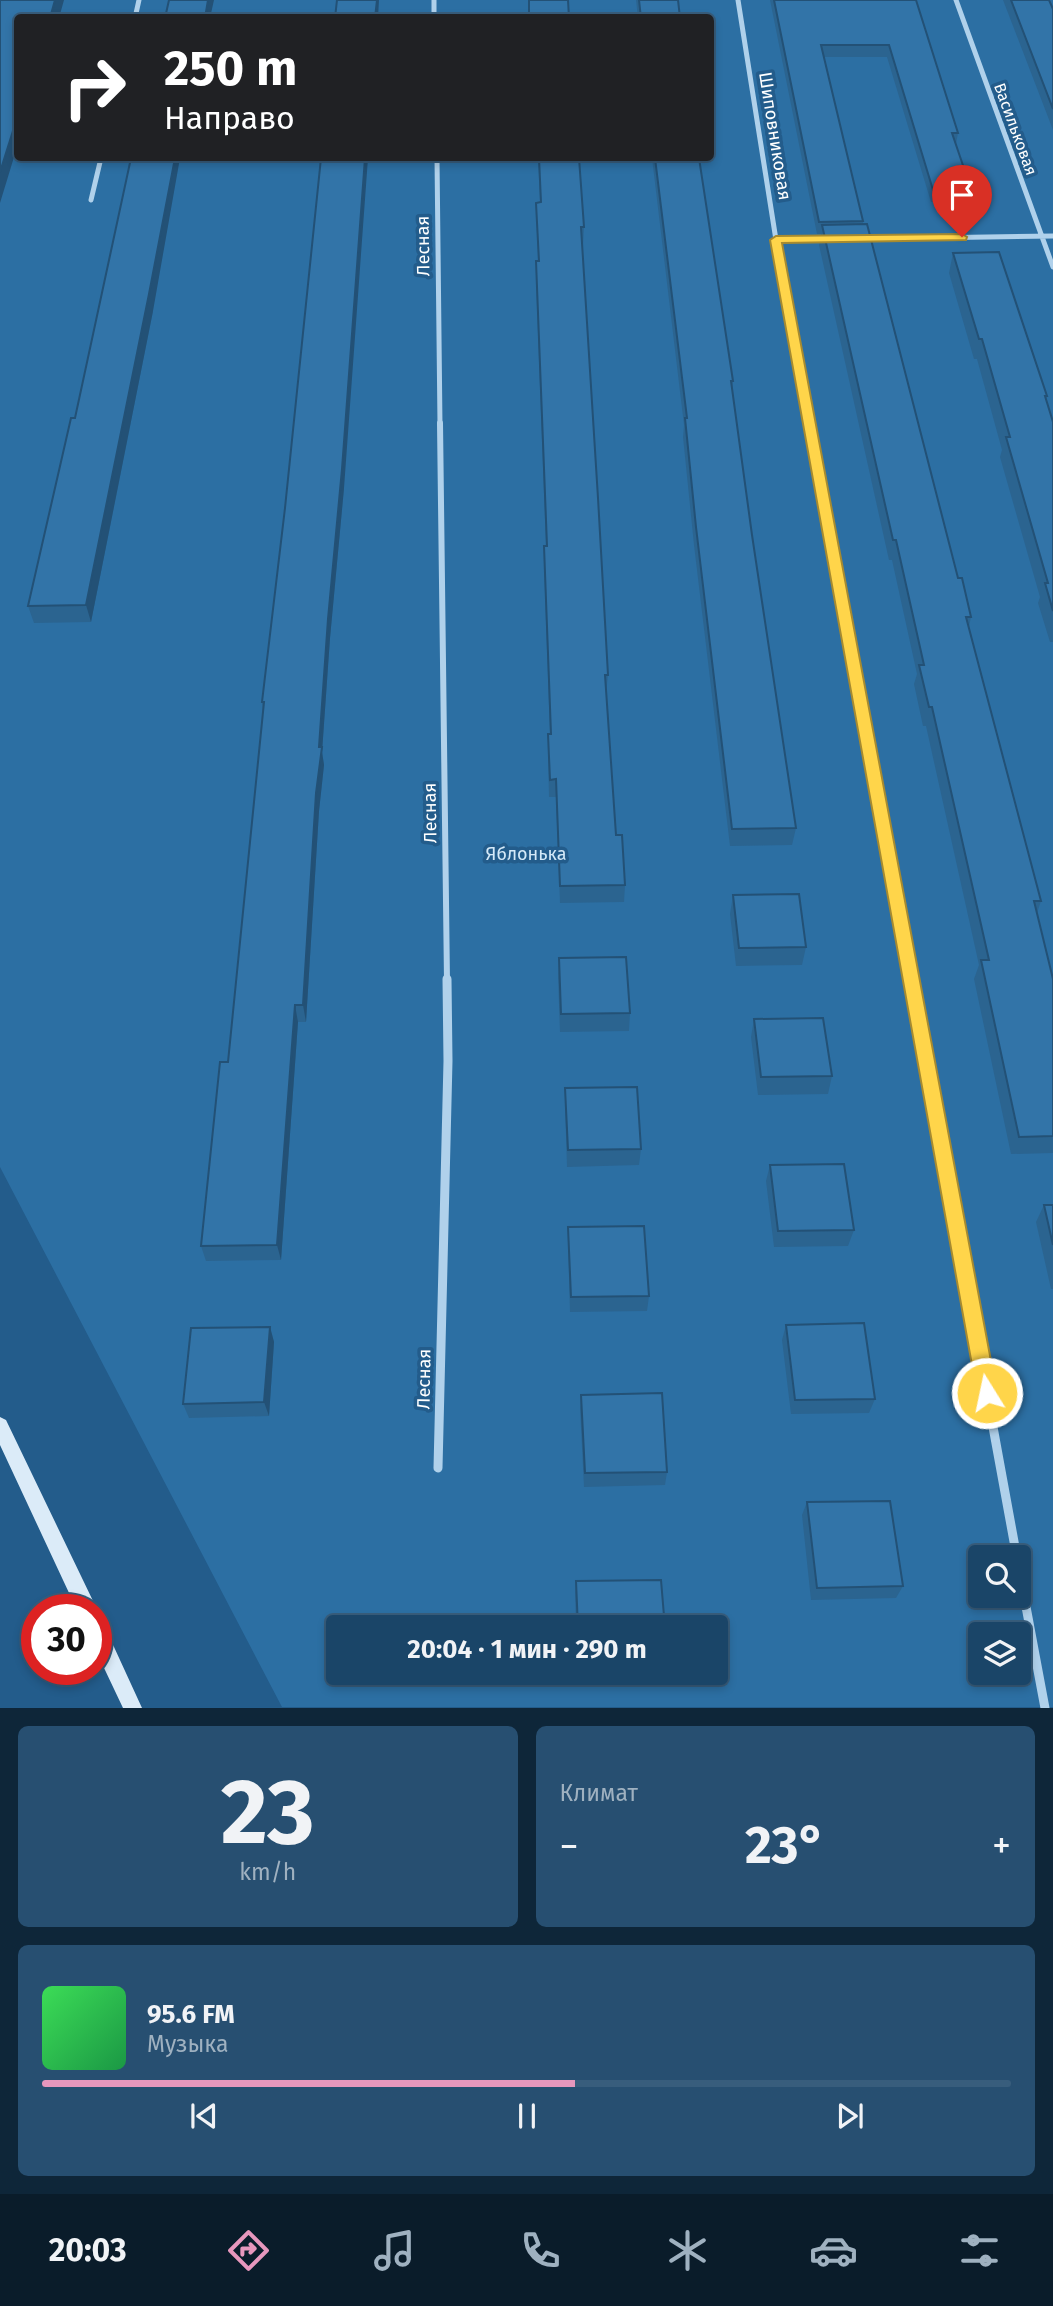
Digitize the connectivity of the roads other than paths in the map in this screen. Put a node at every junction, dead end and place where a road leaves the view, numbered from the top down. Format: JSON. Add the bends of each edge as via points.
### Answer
{"nodes":[{"id":1,"x":738,"y":0,"type":"edge"},
{"id":2,"x":956,"y":0,"type":"edge"},
{"id":3,"x":100,"y":161,"type":"edge"},
{"id":4,"x":437,"y":161,"type":"edge"},
{"id":5,"x":91,"y":200,"type":"dead end"},
{"id":6,"x":1041,"y":236,"type":"junction"},
{"id":7,"x":1053,"y":236,"type":"edge"},
{"id":8,"x":832,"y":239,"type":"edge"},
{"id":9,"x":860,"y":239,"type":"edge"},
{"id":10,"x":776,"y":240,"type":"junction"},
{"id":11,"x":1053,"y":267,"type":"edge"},
{"id":12,"x":0,"y":1426,"type":"edge"},
{"id":13,"x":438,"y":1468,"type":"dead end"},
{"id":14,"x":1015,"y":1545,"type":"edge"},
{"id":15,"x":79,"y":1594,"type":"edge"},
{"id":16,"x":1026,"y":1608,"type":"edge"},
{"id":17,"x":112,"y":1663,"type":"edge"},
{"id":18,"x":133,"y":1707,"type":"edge"},
{"id":19,"x":1045,"y":1707,"type":"edge"}],
"edges":[{"from":1,"to":10,"type":"street","name":"Шиповниковая"},
{"from":2,"to":6,"type":"street","name":"Васильковая"},
{"from":3,"to":5,"type":"street"},
{"from":4,"to":13,"type":"street","name":"Лесная","via":[[448,1060]]},
{"from":6,"to":7,"type":"street"},
{"from":6,"to":9,"type":"street"},
{"from":6,"to":11,"type":"street","name":"Васильковая"},
{"from":8,"to":10,"type":"street"},
{"from":10,"to":14,"type":"street","name":"Шиповниковая"},
{"from":12,"to":15,"type":"main road"},
{"from":16,"to":19,"type":"street"},
{"from":17,"to":18,"type":"main road"}]}
